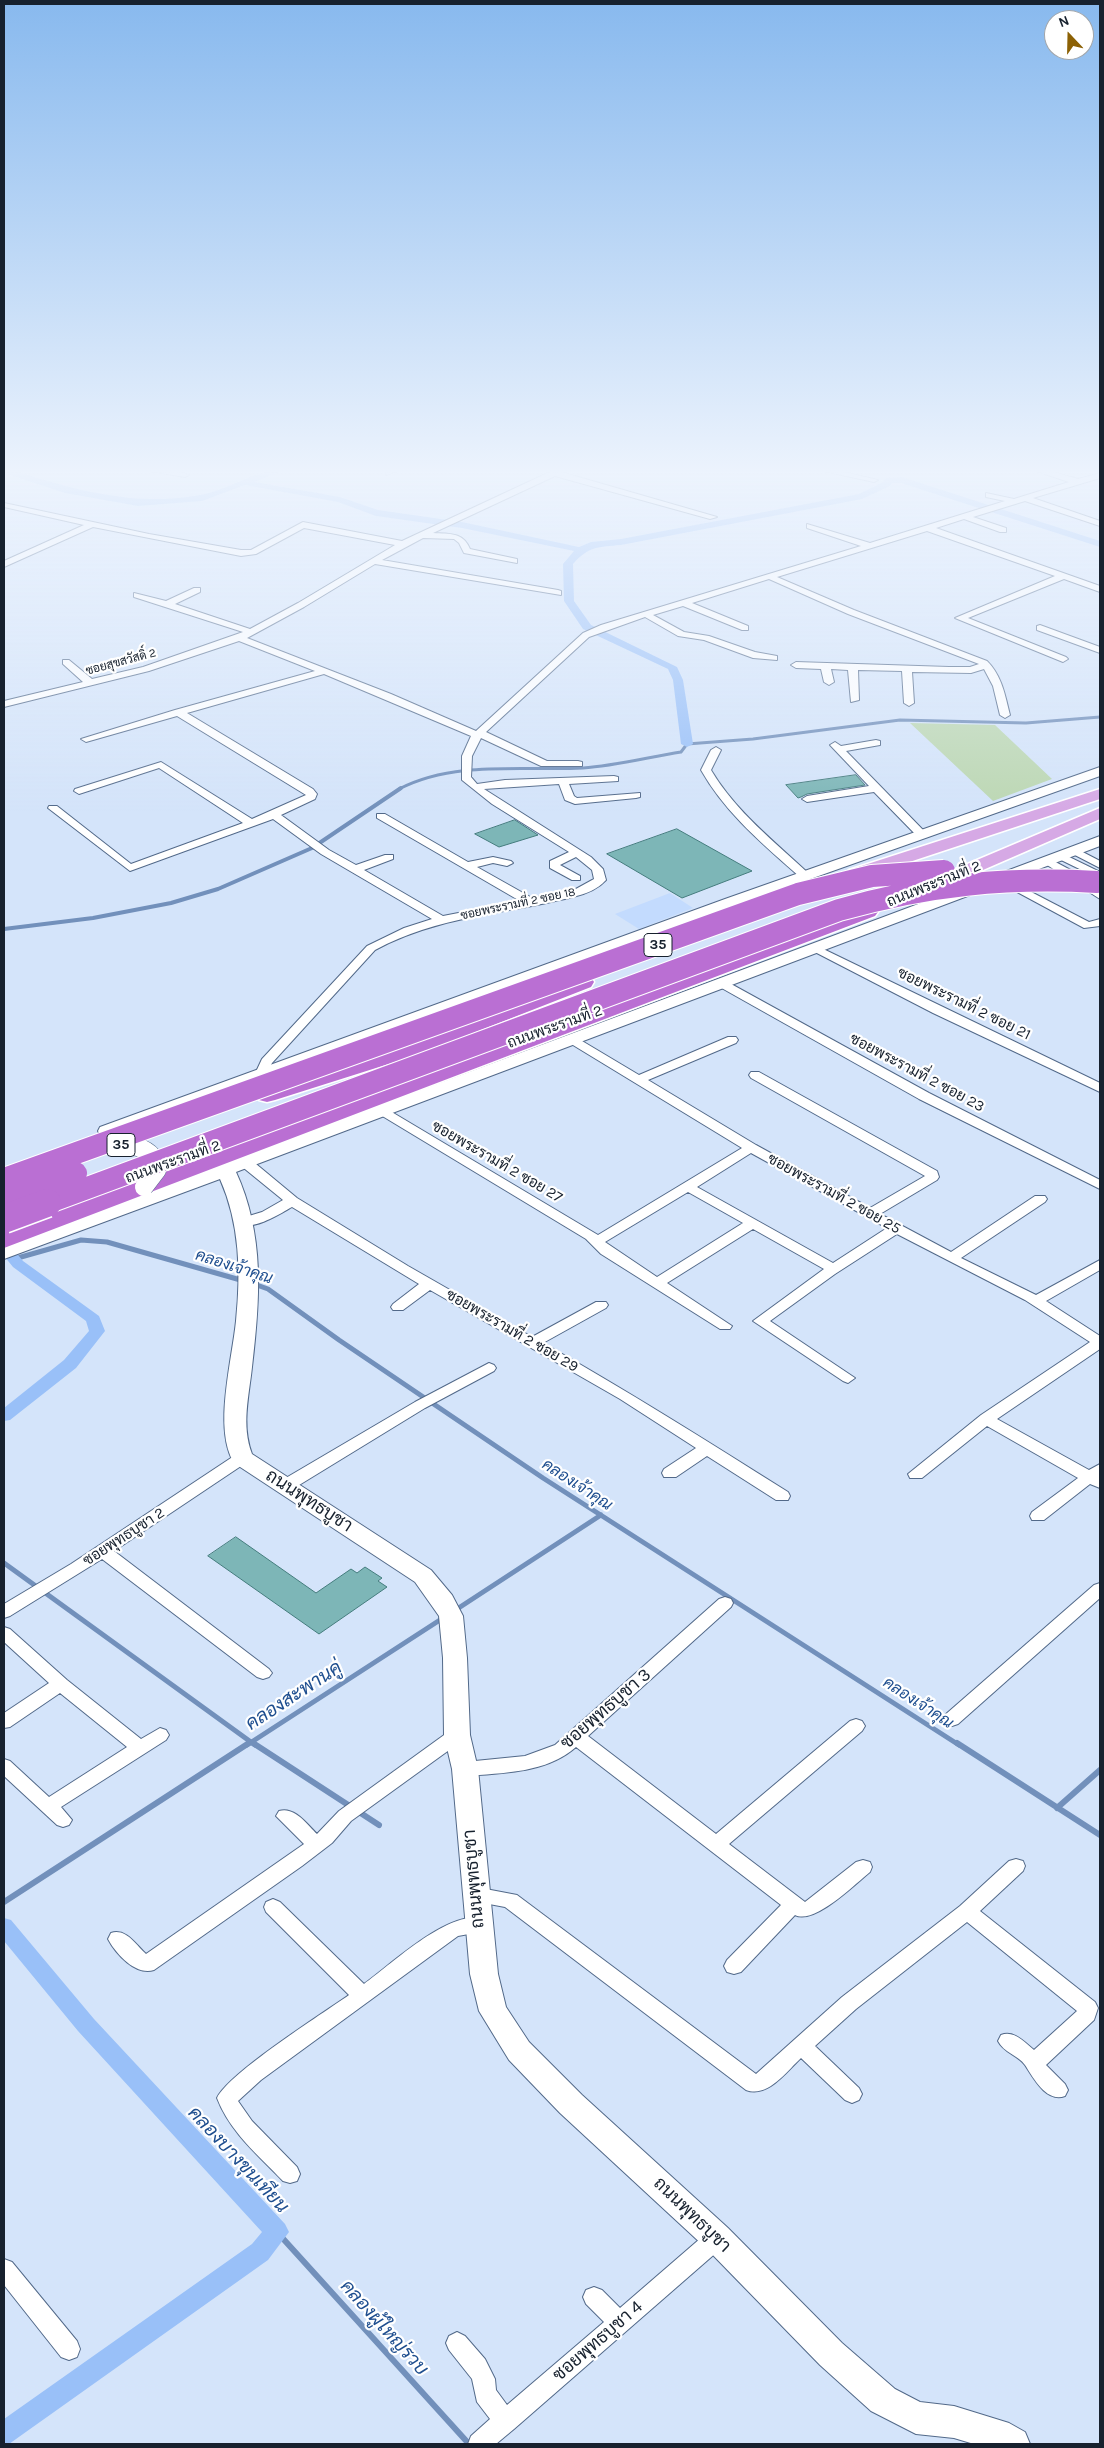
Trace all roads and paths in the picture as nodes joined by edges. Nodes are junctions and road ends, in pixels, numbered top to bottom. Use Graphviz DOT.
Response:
graph roads {
  1 [pos="336,584"];
  2 [pos="487,584"];
  3 [pos="750,584"];
  4 [pos="786,584"];
  5 [pos="1044,584"];
  6 [pos="1087,584"];
  7 [pos="1100,589"];
  8 [pos="197,590"];
  9 [pos="558,593"];
  10 [pos="137,595"];
  11 [pos="684,603"];
  12 [pos="166,605"];
  13 [pos="647,615"];
  14 [pos="745,628"];
  15 [pos="1040,628"];
  16 [pos="251,632"];
  17 [pos="239,638"];
  18 [pos="1100,650"];
  19 [pos="774,658"];
  20 [pos="1062,659"];
  21 [pos="66,662"];
  22 [pos="796,664"];
  23 [pos="986,664"];
  24 [pos="825,665"];
  25 [pos="853,666"];
  26 [pos="907,669"];
  27 [pos="321,672"];
  28 [pos="829,682"];
  29 [pos="91,683"];
  30 [pos="238,696"];
  31 [pos="854,700"];
  32 [pos="4,704"];
  33 [pos="909,704"];
  34 [pos="253,705"];
  35 [pos="178,712"];
  36 [pos="1005,715"];
  37 [pos="478,734"];
  38 [pos="86,739"];
  39 [pos="876,743"];
  40 [pos="837,747"];
  41 [pos="716,750"];
  42 [pos="578,764"];
  43 [pos="1100,771"];
  44 [pos="614,779"];
  45 [pos="563,780"];
  46 [pos="475,787"];
  47 [pos="877,788"];
  48 [pos="79,790"];
  49 [pos="1100,794"];
  50 [pos="636,795"];
  51 [pos="806,799"];
  52 [pos="53,808"];
  53 [pos="1100,813"];
  54 [pos="274,815"];
  55 [pos="380,816"];
  56 [pos="251,823"];
  57 [pos="922,835"];
  58 [pos="1100,841"];
  59 [pos="578,852"];
  60 [pos="1061,856"];
  61 [pos="389,857"];
  62 [pos="507,863"];
  63 [pos="468,865"];
  64 [pos="356,869"];
  65 [pos="1002,875"];
  66 [pos="805,876"];
  67 [pos="576,878"];
  68 [pos="1028,879"];
  69 [pos="1098,882"];
  70 [pos="530,902"];
  71 [pos="443,921"];
  72 [pos="1100,922"];
  73 [pos="1088,926"];
  74 [pos="1078,934"];
  75 [pos="815,948"];
  76 [pos="722,983"];
  77 [pos="572,1039"];
  78 [pos="732,1040"];
  79 [pos="261,1074"];
  80 [pos="755,1075"];
  81 [pos="637,1080"];
  82 [pos="1100,1088"];
  83 [pos="220,1110"];
  84 [pos="380,1111"];
  85 [pos="240,1137"];
  86 [pos="103,1144"];
  87 [pos="751,1148"];
  88 [pos="245,1162"];
  89 [pos="225,1169"];
  90 [pos="8,1179"];
  91 [pos="1100,1185"];
  92 [pos="144,1187"];
  93 [pos="688,1187"];
  94 [pos="1040,1199"];
  95 [pos="4,1200"];
  96 [pos="292,1201"];
  97 [pos="870,1214"];
  98 [pos="4,1219"];
  99 [pos="244,1222"];
  100 [pos="753,1223"];
  101 [pos="4,1225"];
  102 [pos="897,1228"];
  103 [pos="4,1240"];
  104 [pos="598,1241"];
  105 [pos="4,1253"];
  106 [pos="951,1258"];
  107 [pos="1100,1264"];
  108 [pos="834,1269"];
  109 [pos="429,1284"];
  110 [pos="656,1284"];
  111 [pos="1036,1301"];
  112 [pos="601,1305"];
  113 [pos="398,1307"];
  114 [pos="725,1326"];
  115 [pos="1100,1342"];
  116 [pos="532,1343"];
  117 [pos="489,1368"];
  118 [pos="848,1378"];
  119 [pos="986,1419"];
  120 [pos="708,1448"];
  121 [pos="242,1458"];
  122 [pos="670,1473"];
  123 [pos="916,1474"];
  124 [pos="1097,1476"];
  125 [pos="285,1486"];
  126 [pos="782,1496"];
  127 [pos="1038,1516"];
  128 [pos="102,1551"];
  129 [pos="1100,1589"];
  130 [pos="725,1603"];
  131 [pos="4,1612"];
  132 [pos="4,1633"];
  133 [pos="263,1673"];
  134 [pos="61,1684"];
  135 [pos="952,1719"];
  136 [pos="4,1722"];
  137 [pos="856,1726"];
  138 [pos="160,1734"];
  139 [pos="457,1736"];
  140 [pos="576,1737"];
  141 [pos="138,1747"];
  142 [pos="4,1766"];
  143 [pos="465,1769"];
  144 [pos="49,1806"];
  145 [pos="285,1816"];
  146 [pos="63,1820"];
  147 [pos="316,1844"];
  148 [pos="715,1845"];
  149 [pos="1016,1866"];
  150 [pos="863,1867"];
  151 [pos="475,1895"];
  152 [pos="794,1904"];
  153 [pos="273,1907"];
  154 [pos="966,1912"];
  155 [pos="478,1926"];
  156 [pos="118,1939"];
  157 [pos="734,1966"];
  158 [pos="363,1996"];
  159 [pos="1008,2041"];
  160 [pos="802,2046"];
  161 [pos="1037,2063"];
  162 [pos="1058,2090"];
  163 [pos="852,2094"];
  164 [pos="290,2174"];
  165 [pos="717,2238"];
  166 [pos="4,2269"];
  167 [pos="594,2297"];
  168 [pos="620,2322"];
  169 [pos="457,2343"];
  170 [pos="69,2349"];
  171 [pos="506,2421"];
  172 [pos="482,2442"];
  173 [pos="1013,2444"];
  1 -- 16 [label="street, ซอยสุขสวัสดิ์ 2"];
  2 -- 9 [label="street"];
  3 -- 11 [label="street, ซอยพระรามที่ 2 ซอย 18"];
  4 -- 23 [label="street"];
  5 -- 20 [label="street"];
  6 -- 7 [label="street"];
  8 -- 12 [label="street"];
  10 -- 12 [label="street"];
  11 -- 13 [label="street, ซอยพระรามที่ 2 ซอย 18"];
  11 -- 14 [label="street"];
  12 -- 16 [label="street"];
  13 -- 19 [label="street"];
  13 -- 37 [label="street, ซอยพระรามที่ 2 ซอย 18"];
  15 -- 18 [label="street"];
  16 -- 17 [label="street, ซอยสุขสวัสดิ์ 2"];
  17 -- 27 [label="street"];
  17 -- 29 [label="street, ซอยสุขสวัสดิ์ 2"];
  21 -- 29 [label="street"];
  22 -- 24 [label="street"];
  23 -- 26 [label="street"];
  23 -- 36 [label="street"];
  24 -- 25 [label="street"];
  24 -- 28 [label="street"];
  25 -- 26 [label="street"];
  25 -- 31 [label="street"];
  26 -- 33 [label="street"];
  27 -- 30 [label="street"];
  27 -- 37 [label="street"];
  29 -- 32 [label="street, ซอยสุขสวัสดิ์ 2"];
  30 -- 34 [label="street"];
  30 -- 35 [label="street"];
  35 -- 38 [label="street"];
  35 -- 54 [label="street"];
  37 -- 42 [label="street"];
  37 -- 46 [label="street, ซอยพระรามที่ 2 ซอย 18"];
  39 -- 40 [label="street"];
  40 -- 47 [label="street"];
  41 -- 66 [label="street"];
  43 -- 57 [label="main road, 35"];
  44 -- 45 [label="street"];
  45 -- 46 [label="street"];
  45 -- 50 [label="street"];
  46 -- 59 [label="street, ซอยพระรามที่ 2 ซอย 18"];
  47 -- 51 [label="street"];
  47 -- 57 [label="street"];
  48 -- 56 [label="street"];
  49 -- 83 [label="main road, ถนนพระรามที่ 2 / 35"];
  52 -- 56 [label="street"];
  53 -- 85 [label="main road, ถนนพระรามที่ 2 / 35"];
  54 -- 56 [label="street"];
  54 -- 64 [label="street"];
  55 -- 63 [label="street"];
  57 -- 66 [label="main road, 35"];
  58 -- 60 [label="main road, ถนนพระรามที่ 2"];
  59 -- 67 [label="street"];
  59 -- 70 [label="street, ซอยพระรามที่ 2 ซอย 18"];
  60 -- 65 [label="main road, ถนนพระรามที่ 2"];
  60 -- 69 [label="street"];
  60 -- 69 [label="street"];
  61 -- 64 [label="street"];
  62 -- 63 [label="street"];
  63 -- 70 [label="street"];
  64 -- 71 [label="street"];
  65 -- 69 [label="highway"];
  65 -- 73 [label="street"];
  65 -- 75 [label="main road, ถนนพระรามที่ 2"];
  65 -- 86 [label="highway, bridge"];
  65 -- 95 [label="highway, bridge"];
  66 -- 79 [label="main road, 35"];
  68 -- 69 [label="highway, bridge"];
  68 -- 92 [label="highway, bridge"];
  68 -- 98 [label="highway, bridge"];
  69 -- 83 [label="highway, bridge"];
  69 -- 85 [label="highway, bridge"];
  70 -- 71 [label="street, ซอยพระรามที่ 2 ซอย 18"];
  71 -- 79 [label="street, ซอยพระรามที่ 2 ซอย 18"];
  72 -- 73 [label="street"];
  73 -- 74 [label="street"];
  75 -- 76 [label="main road, ถนนพระรามที่ 2"];
  75 -- 82 [label="street, ซอยพระรามที่ 2 ซอย 21"];
  76 -- 77 [label="main road, ถนนพระรามที่ 2"];
  76 -- 91 [label="street, ซอยพระรามที่ 2 ซอย 23"];
  77 -- 81 [label="street, ซอยพระรามที่ 2 ซอย 25"];
  77 -- 84 [label="main road, ถนนพระรามที่ 2"];
  78 -- 81 [label="street"];
  79 -- 90 [label="main road, 35"];
  80 -- 97 [label="street"];
  81 -- 87 [label="street, ซอยพระรามที่ 2 ซอย 25"];
  83 -- 90 [label="highway, ถนนพระรามที่ 2 / 35"];
  84 -- 88 [label="main road, ถนนพระรามที่ 2"];
  84 -- 104 [label="street, ซอยพระรามที่ 2 ซอย 27"];
  85 -- 101 [label="highway, ถนนพระรามที่ 2 / 35"];
  86 -- 90 [label="highway, bridge"];
  86 -- 92 [label="main road, bridge"];
  87 -- 93 [label="street"];
  87 -- 97 [label="street, ซอยพระรามที่ 2 ซอย 25"];
  88 -- 89 [label="main road, ถนนพระรามที่ 2"];
  88 -- 96 [label="street, ซอยพระรามที่ 2 ซอย 29"];
  89 -- 99 [label="main road"];
  89 -- 105 [label="main road, ถนนพระรามที่ 2"];
  92 -- 103 [label="highway"];
  93 -- 100 [label="street"];
  93 -- 104 [label="street"];
  94 -- 106 [label="street"];
  96 -- 99 [label="street"];
  96 -- 109 [label="street, ซอยพระรามที่ 2 ซอย 29"];
  97 -- 102 [label="street, ซอยพระรามที่ 2 ซอย 25"];
  99 -- 121 [label="main road"];
  100 -- 108 [label="street"];
  100 -- 110 [label="street"];
  102 -- 106 [label="street, ซอยพระรามที่ 2 ซอย 25"];
  102 -- 108 [label="street"];
  104 -- 110 [label="street, ซอยพระรามที่ 2 ซอย 27"];
  106 -- 111 [label="street, ซอยพระรามที่ 2 ซอย 25"];
  107 -- 111 [label="street"];
  108 -- 118 [label="street"];
  109 -- 113 [label="street"];
  109 -- 116 [label="street, ซอยพระรามที่ 2 ซอย 29"];
  110 -- 114 [label="street, ซอยพระรามที่ 2 ซอย 27"];
  111 -- 115 [label="street, ซอยพระรามที่ 2 ซอย 25"];
  112 -- 116 [label="street"];
  115 -- 119 [label="street, ซอยพระรามที่ 2 ซอย 25"];
  116 -- 120 [label="street, ซอยพระรามที่ 2 ซอย 29"];
  117 -- 125 [label="street"];
  119 -- 123 [label="street, ซอยพระรามที่ 2 ซอย 25"];
  119 -- 124 [label="street"];
  120 -- 122 [label="street"];
  120 -- 126 [label="street, ซอยพระรามที่ 2 ซอย 29"];
  121 -- 125 [label="main road, ถนนพุทธบูชา"];
  121 -- 128 [label="street, ซอยพุทธบูชา 2"];
  124 -- 127 [label="street"];
  125 -- 139 [label="main road, ถนนพุทธบูชา"];
  128 -- 131 [label="street, ซอยพุทธบูชา 2"];
  128 -- 133 [label="street"];
  129 -- 135 [label="street"];
  130 -- 140 [label="street, ซอยพุทธบูชา 3"];
  132 -- 134 [label="street"];
  134 -- 136 [label="street"];
  134 -- 141 [label="street"];
  137 -- 148 [label="street"];
  138 -- 141 [label="street"];
  139 -- 143 [label="main road, ถนนพุทธบูชา"];
  139 -- 147 [label="street"];
  140 -- 143 [label="street, ซอยพุทธบูชา 3"];
  140 -- 148 [label="street"];
  141 -- 144 [label="street"];
  142 -- 144 [label="street"];
  143 -- 151 [label="main road, ถนนพุทธบูชา"];
  144 -- 146 [label="street"];
  145 -- 147 [label="street"];
  147 -- 156 [label="street"];
  148 -- 152 [label="street"];
  149 -- 154 [label="street"];
  150 -- 152 [label="street"];
  151 -- 155 [label="main road, ถนนพุทธบูชา"];
  151 -- 160 [label="street"];
  152 -- 157 [label="street"];
  153 -- 158 [label="street"];
  154 -- 160 [label="street"];
  154 -- 161 [label="street"];
  155 -- 158 [label="street"];
  155 -- 165 [label="main road, ถนนพุทธบูชา"];
  158 -- 164 [label="street"];
  159 -- 161 [label="street"];
  160 -- 163 [label="street"];
  161 -- 162 [label="street"];
  165 -- 168 [label="street, ซอยพุทธบูชา 4"];
  165 -- 173 [label="main road, ถนนพุทธบูชา"];
  166 -- 170 [label="street"];
  167 -- 168 [label="street"];
  168 -- 171 [label="street, ซอยพุทธบูชา 4"];
  169 -- 171 [label="street"];
  171 -- 172 [label="street, ซอยพุทธบูชา 4"];
}
